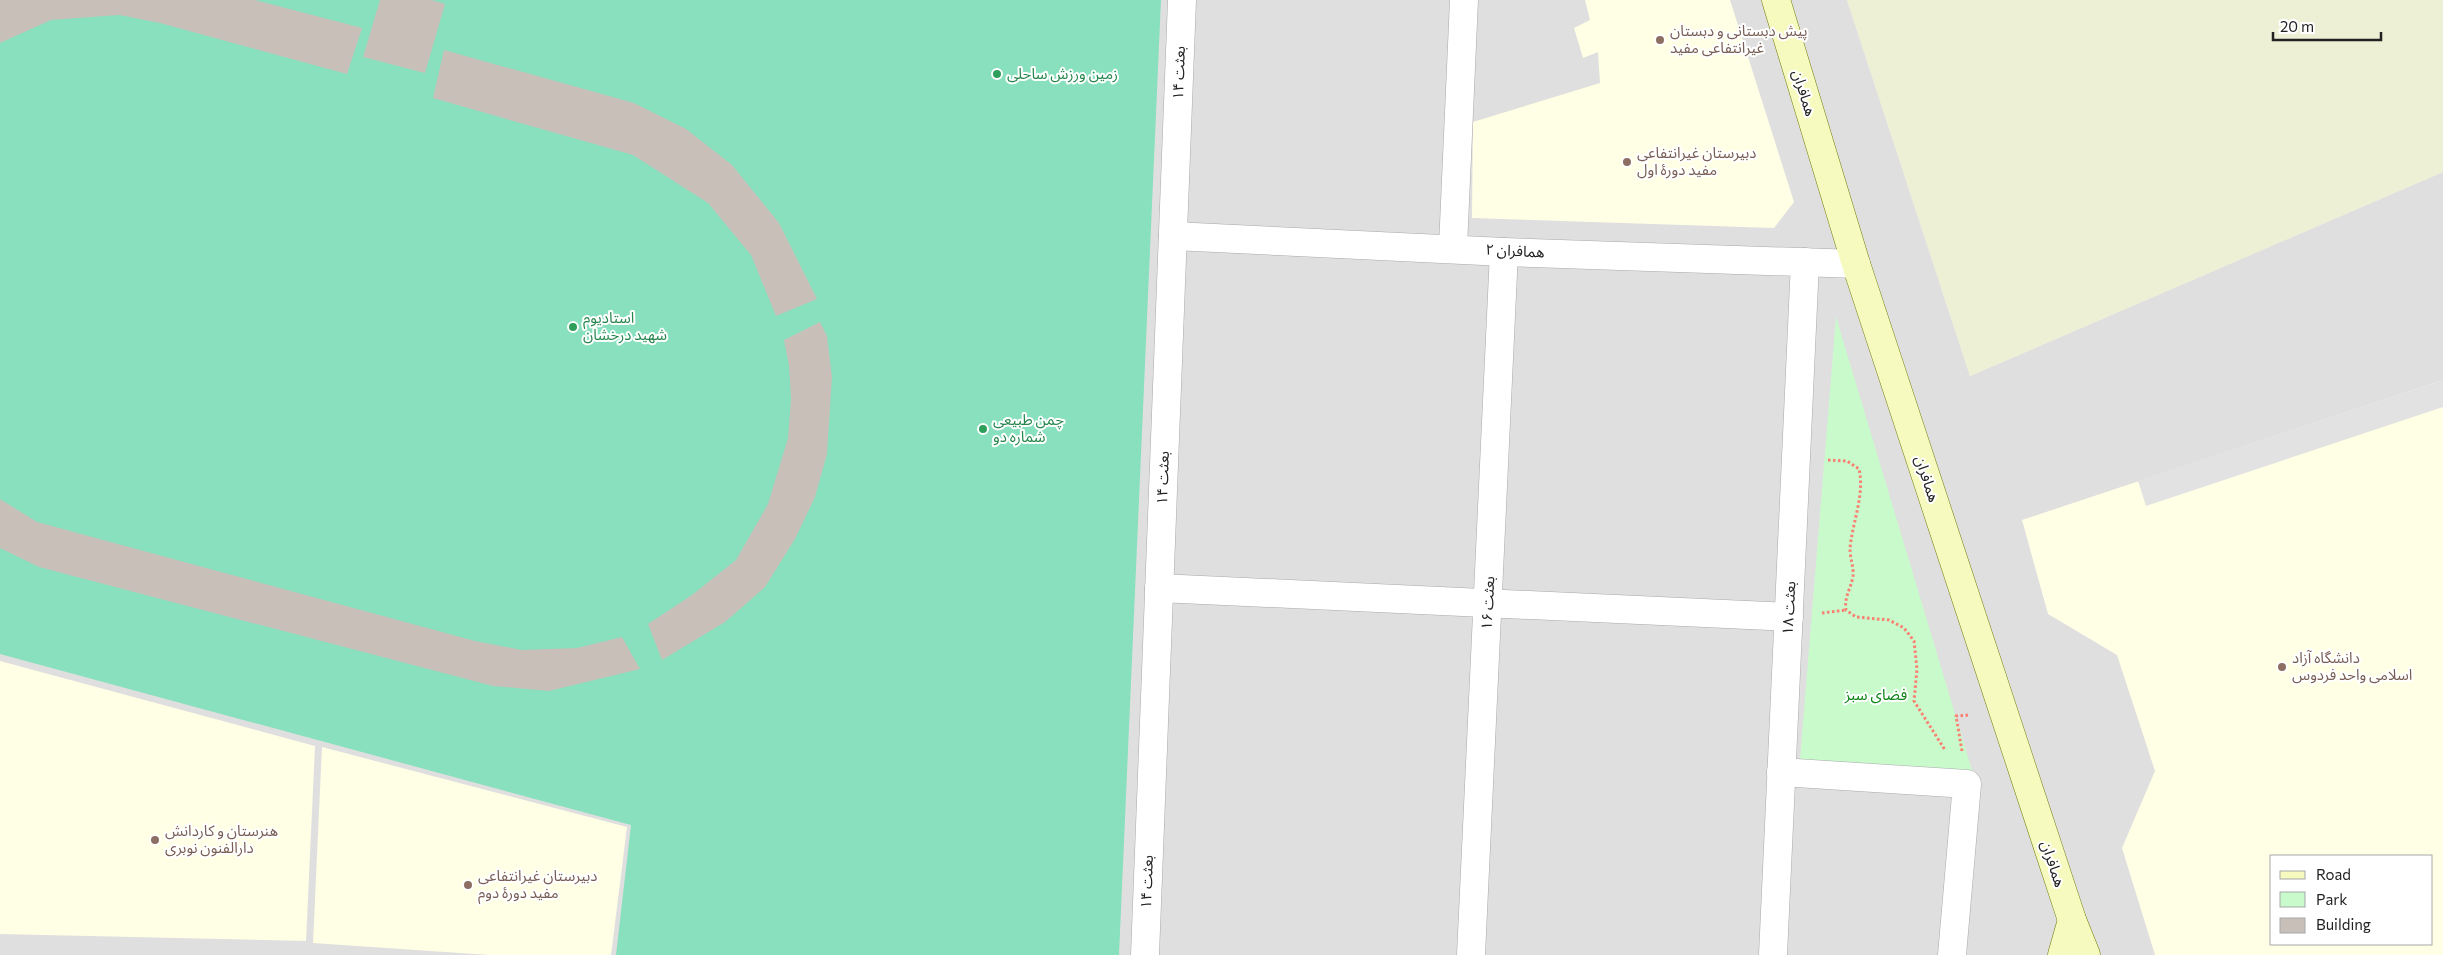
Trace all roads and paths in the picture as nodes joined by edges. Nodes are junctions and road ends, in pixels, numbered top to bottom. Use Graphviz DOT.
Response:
graph roads {
  1 [pos="1182,0"];
  2 [pos="1464,0"];
  3 [pos="1776,0"];
  4 [pos="1173,236"];
  5 [pos="1452,248"];
  6 [pos="1504,252"];
  7 [pos="1805,262"];
  8 [pos="1856,264"];
  9 [pos="1796,458"];
  10 [pos="1159,588"];
  11 [pos="1488,604"];
  12 [pos="1789,617"];
  13 [pos="2003,711"];
  14 [pos="1781,772"];
  15 [pos="1967,784"];
  16 [pos="2072,920"];
  17 [pos="1144,955"];
  18 [pos="1471,955"];
  19 [pos="1773,955"];
  20 [pos="1952,955"];
  21 [pos="2062,955"];
  22 [pos="2086,955"];
  1 -- 4 [label="street, بعثت ۱۴"];
  2 -- 5 [label="street"];
  3 -- 8 [label="main road, همافران"];
  4 -- 5 [label="street, همافران ۲"];
  4 -- 10 [label="street, بعثت ۱۴"];
  5 -- 6 [label="street, همافران ۲"];
  6 -- 7 [label="street, همافران ۲"];
  6 -- 11 [label="street, بعثت ۱۶"];
  7 -- 8 [label="street, همافران ۲"];
  7 -- 9 [label="street, بعثت ۱۸"];
  8 -- 13 [label="main road, همافران"];
  9 -- 12 [label="street, بعثت ۱۸"];
  9 -- 15 [label="path"];
  10 -- 11 [label="street"];
  10 -- 17 [label="street, بعثت ۱۴"];
  11 -- 12 [label="street"];
  11 -- 18 [label="street, بعثت ۱۶"];
  12 -- 14 [label="street, بعثت ۱۸"];
  13 -- 15 [label="path"];
  13 -- 16 [label="main road, همافران"];
  14 -- 15 [label="street"];
  14 -- 19 [label="street, بعثت ۱۸"];
  15 -- 20 [label="street"];
  16 -- 21 [label="main road"];
  16 -- 22 [label="main road, همافران"];
}
